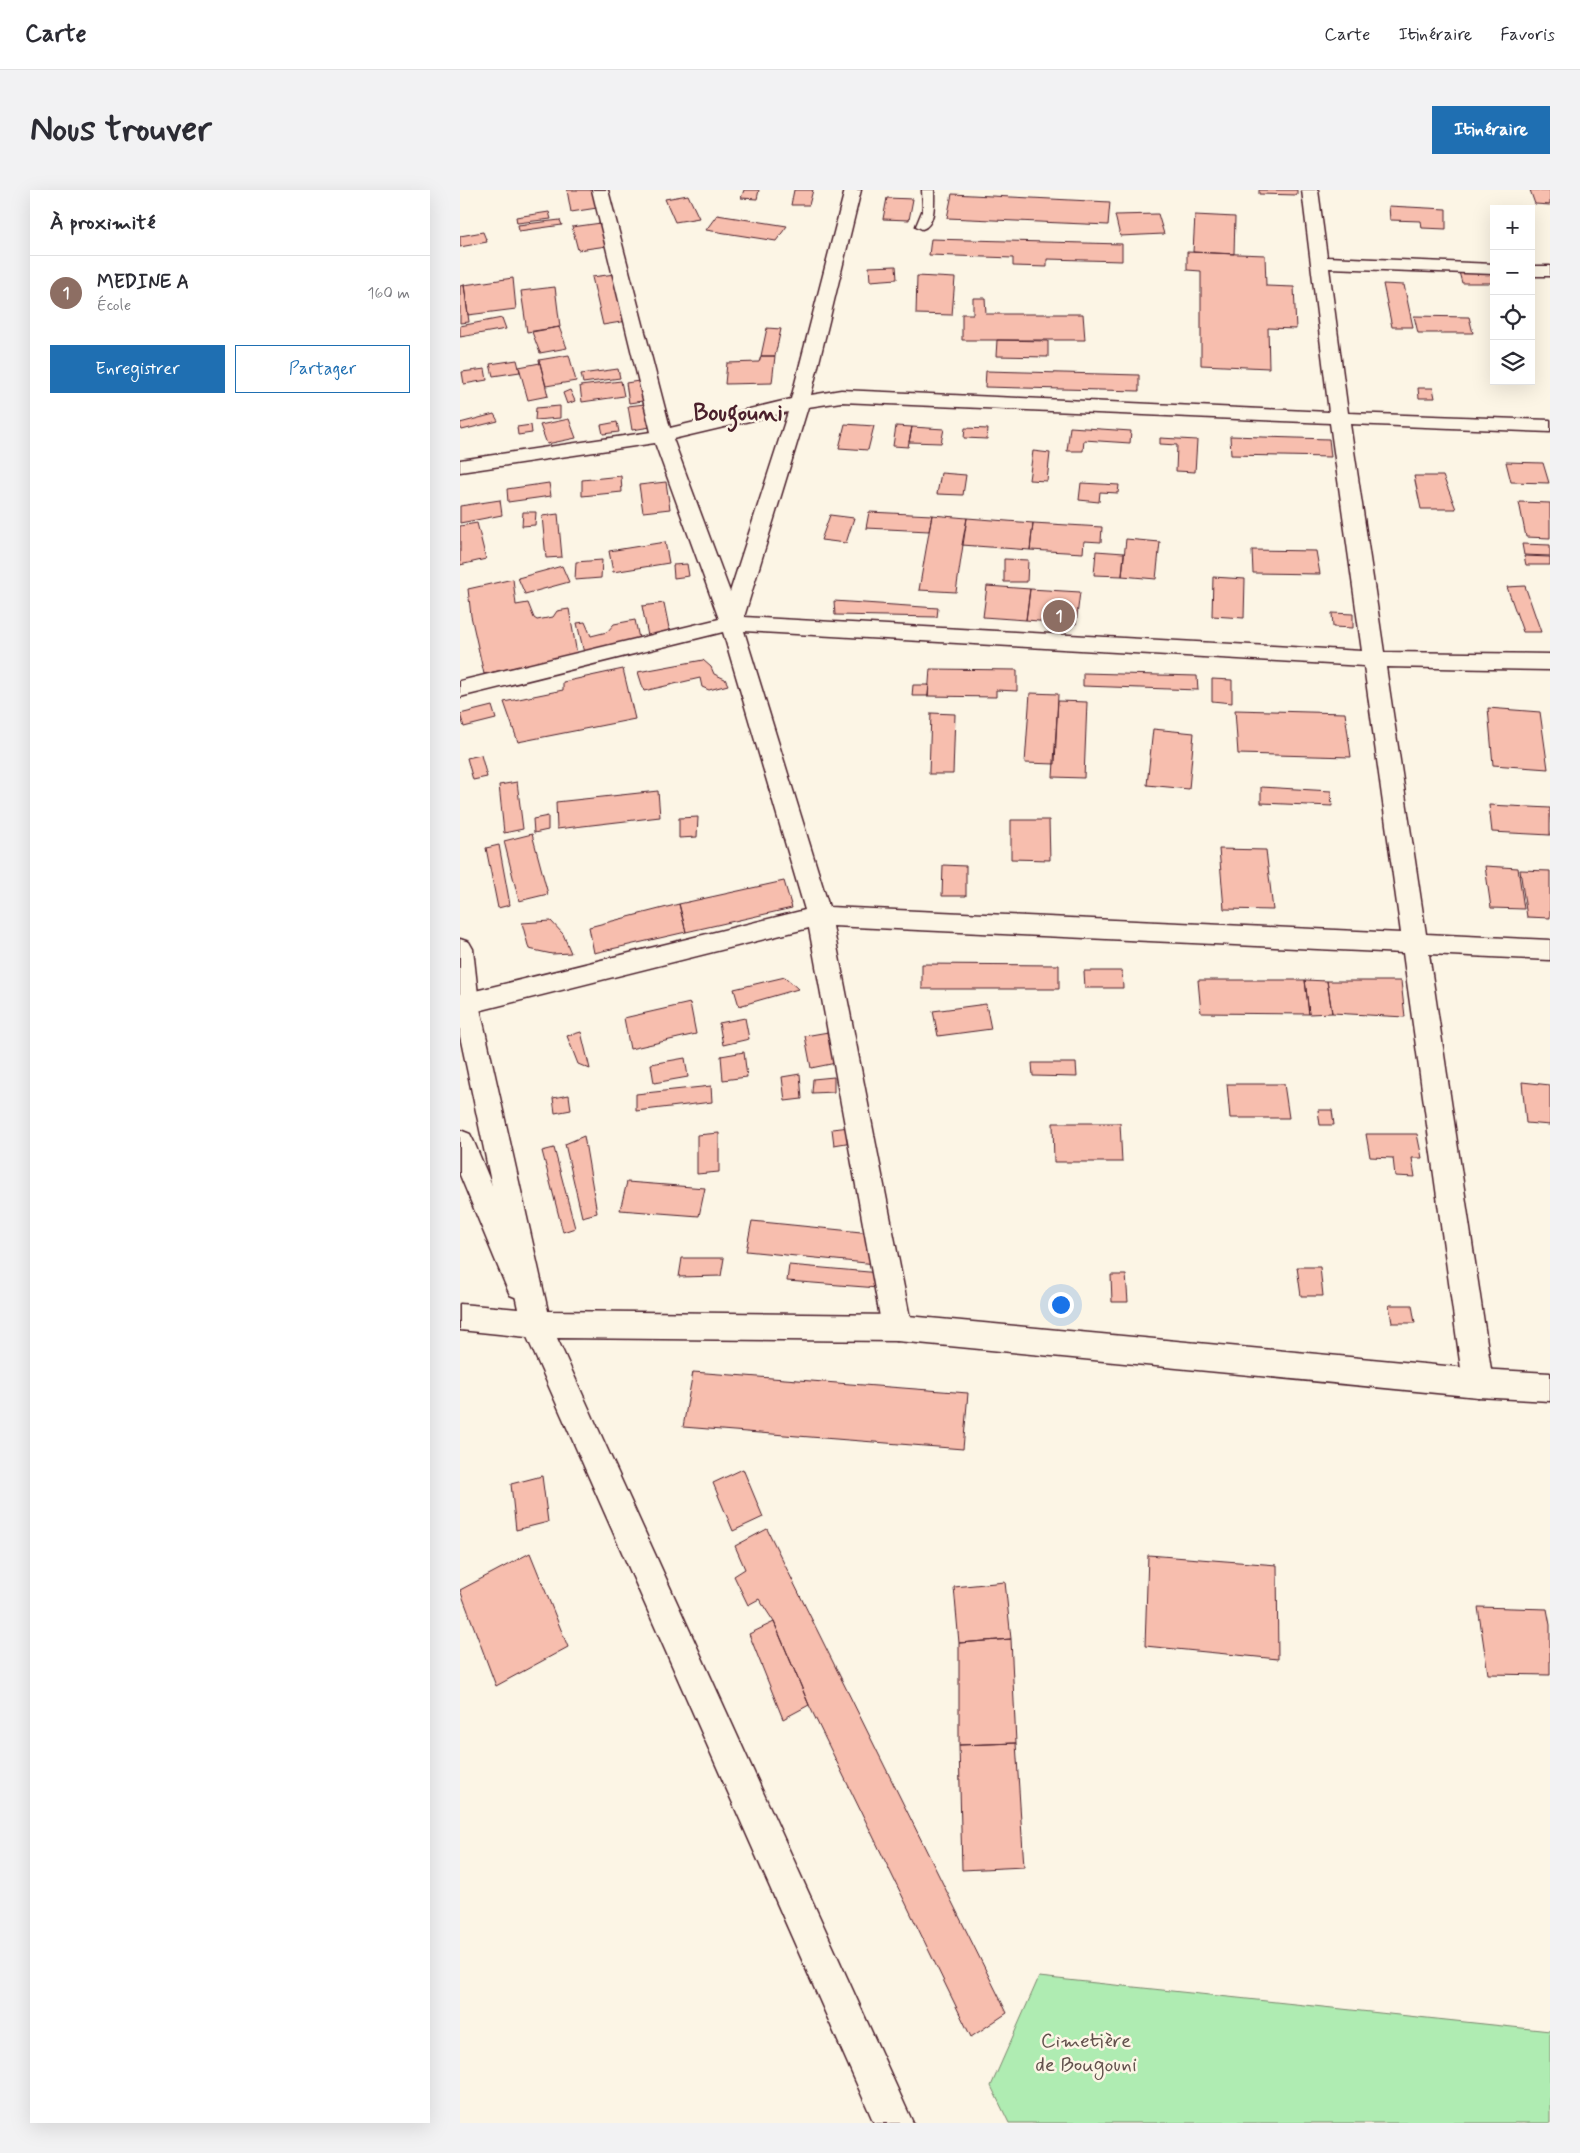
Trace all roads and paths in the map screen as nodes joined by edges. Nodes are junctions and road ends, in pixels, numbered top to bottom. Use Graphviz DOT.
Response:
graph roads {
  1 [pos="600,190"];
  2 [pos="853,190"];
  3 [pos="928,190"];
  4 [pos="1310,190"];
  5 [pos="922,226"];
  6 [pos="1320,262"];
  7 [pos="1490,269"];
  8 [pos="1535,270"];
  9 [pos="1550,271"];
  10 [pos="800,403"];
  11 [pos="1338,418"];
  12 [pos="1550,426"];
  13 [pos="662,436"];
  14 [pos="460,466"];
  15 [pos="730,623"];
  16 [pos="1374,659"];
  17 [pos="1550,662"];
  18 [pos="460,689"];
  19 [pos="819,916"];
  20 [pos="1415,943"];
  21 [pos="460,949"];
  22 [pos="1550,950"];
  23 [pos="463,1000"];
  24 [pos="460,1142"];
  25 [pos="460,1317"];
  26 [pos="536,1324"];
  27 [pos="897,1328"];
  28 [pos="1478,1383"];
  29 [pos="1550,1387"];
  30 [pos="894,2123"];
  1 -- 13 [label="street"];
  2 -- 10 [label="street"];
  3 -- 5 [label="lane"];
  4 -- 6 [label="street"];
  6 -- 7 [label="street"];
  6 -- 11 [label="street"];
  8 -- 9 [label="street"];
  10 -- 11 [label="street"];
  10 -- 13 [label="street"];
  10 -- 15 [label="street"];
  11 -- 12 [label="street"];
  11 -- 16 [label="street"];
  13 -- 14 [label="street"];
  13 -- 15 [label="street"];
  15 -- 16 [label="street"];
  15 -- 18 [label="street"];
  15 -- 19 [label="street"];
  16 -- 17 [label="street"];
  16 -- 20 [label="street"];
  19 -- 20 [label="street"];
  19 -- 23 [label="street"];
  19 -- 27 [label="street"];
  20 -- 22 [label="street"];
  20 -- 28 [label="street"];
  21 -- 23 [label="street"];
  23 -- 26 [label="street"];
  24 -- 26 [label="street"];
  25 -- 26 [label="street"];
  26 -- 27 [label="street"];
  26 -- 30 [label="street"];
  27 -- 28 [label="street"];
  28 -- 29 [label="street"];
}
